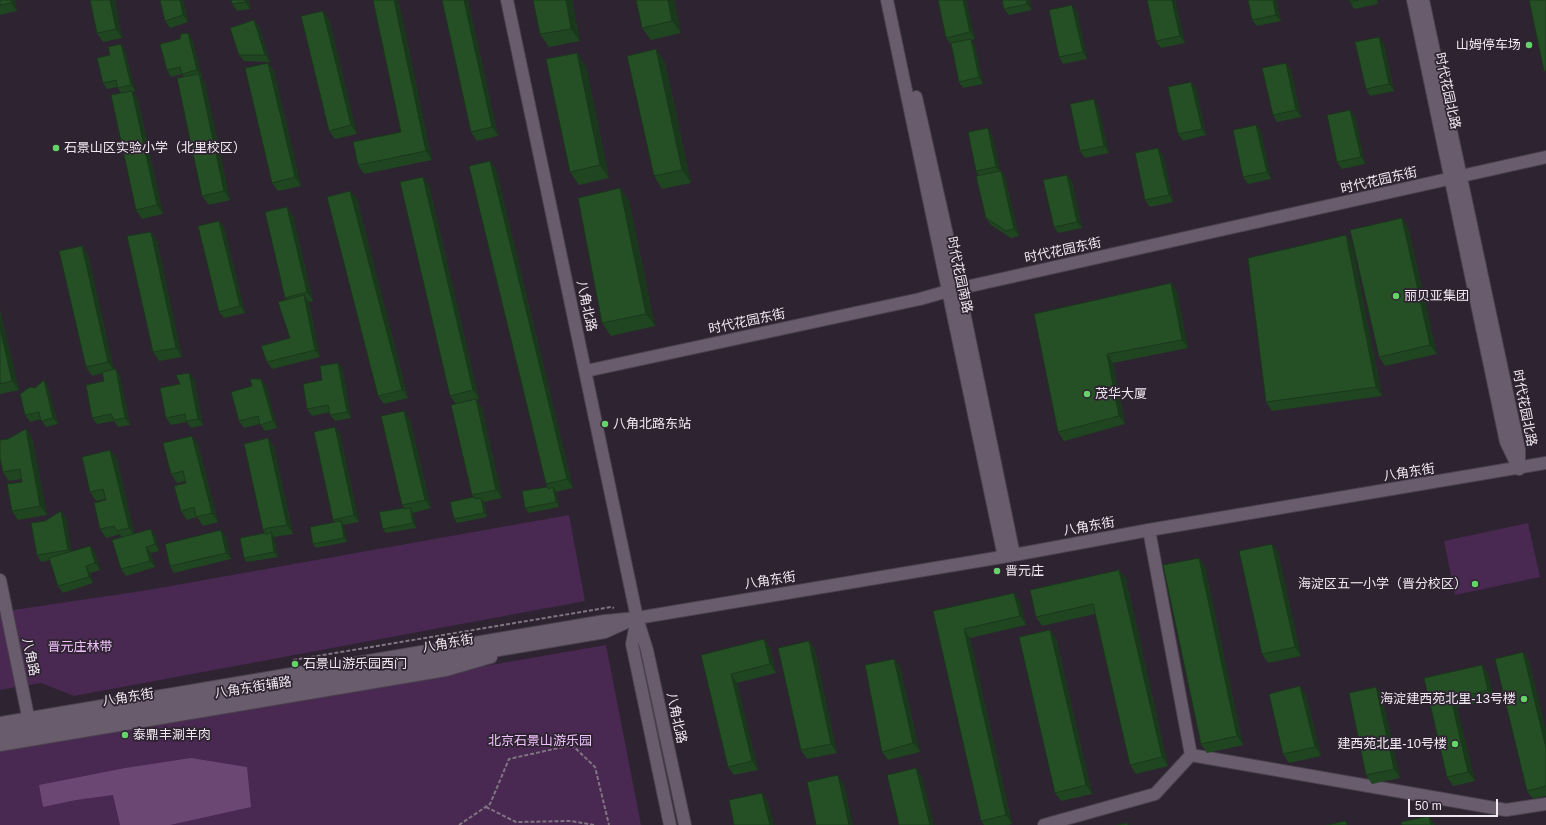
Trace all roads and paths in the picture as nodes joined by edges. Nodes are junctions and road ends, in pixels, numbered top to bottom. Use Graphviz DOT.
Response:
graph roads {
  1 [pos="507,0"];
  2 [pos="887,0"];
  3 [pos="894,0"];
  4 [pos="1413,0"];
  5 [pos="1423,0"];
  6 [pos="1546,157"];
  7 [pos="1456,177"];
  8 [pos="954,290"];
  9 [pos="586,372"];
  10 [pos="1546,463"];
  11 [pos="1519,469"];
  12 [pos="1149,530"];
  13 [pos="1009,556"];
  14 [pos="0,580"];
  15 [pos="637,618"];
  16 [pos="0,723"];
  17 [pos="31,729"];
  18 [pos="0,734"];
  19 [pos="0,745"];
  20 [pos="1191,755"];
  21 [pos="1546,804"];
  22 [pos="486,807"];
  23 [pos="459,825"];
  24 [pos="594,825"];
  25 [pos="609,825"];
  26 [pos="670,825"];
  27 [pos="685,825"];
  28 [pos="1044,825"];
  1 -- 9 [label="street, 八角北路"];
  2 -- 8 [label="street, 时代花园南路"];
  3 -- 8 [label="street, 时代花园南路"];
  4 -- 7 [label="street, 时代花园北路"];
  5 -- 7 [label="street, 时代花园北路"];
  6 -- 7 [label="street, 时代花园东街"];
  7 -- 8 [label="street, 时代花园东街"];
  7 -- 11 [label="street, 时代花园北路"];
  8 -- 9 [label="street, 时代花园东街"];
  8 -- 13 [label="street, 时代花园南路"];
  9 -- 15 [label="street, 八角北路"];
  10 -- 11 [label="street, 八角东街"];
  11 -- 12 [label="street, 八角东街"];
  12 -- 13 [label="street, 八角东街"];
  12 -- 20 [label="street"];
  13 -- 15 [label="street, 八角东街"];
  14 -- 17 [label="street, 八角路"];
  15 -- 17 [label="street, 八角东街"];
  15 -- 17 [label="street, 八角东街"];
  15 -- 26 [label="street, 八角北路"];
  15 -- 27 [label="street, 八角北路"];
  16 -- 17 [label="street, 八角东街"];
  17 -- 18 [label="street, 八角东街"];
  17 -- 19 [label="street"];
  20 -- 21 [label="street"];
  20 -- 28 [label="street"];
  22 -- 23 [label="path"];
  22 -- 24 [label="path"];
  22 -- 25 [label="path"];
}
